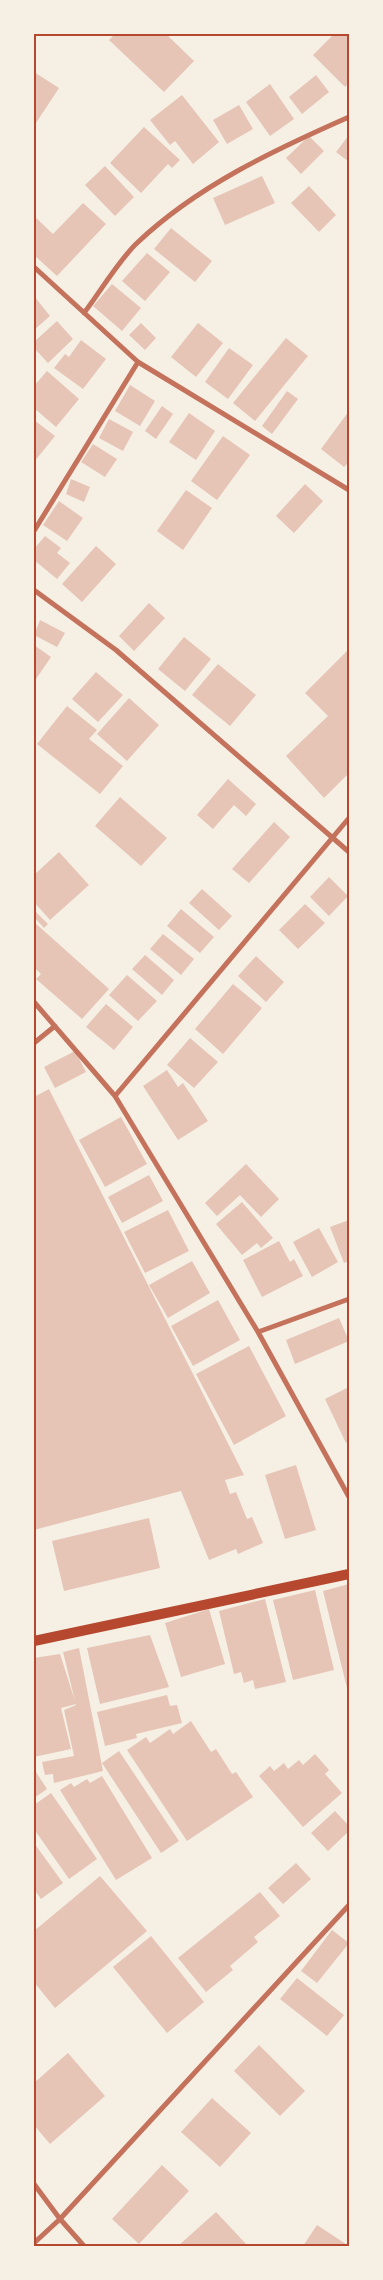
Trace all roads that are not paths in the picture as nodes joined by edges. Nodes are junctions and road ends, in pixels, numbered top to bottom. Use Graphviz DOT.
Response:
graph roads {
  1 [pos="349,117"];
  2 [pos="34,268"];
  3 [pos="84,313"];
  4 [pos="138,362"];
  5 [pos="349,490"];
  6 [pos="34,531"];
  7 [pos="34,590"];
  8 [pos="349,818"];
  9 [pos="332,837"];
  10 [pos="349,852"];
  11 [pos="34,1002"];
  12 [pos="55,1026"];
  13 [pos="34,1043"];
  14 [pos="115,1096"];
  15 [pos="349,1299"];
  16 [pos="258,1332"];
  17 [pos="349,1497"];
  18 [pos="349,1574"];
  19 [pos="34,1641"];
  20 [pos="349,1905"];
  21 [pos="34,2184"];
  22 [pos="60,2219"];
  23 [pos="34,2243"];
  24 [pos="84,2246"];
  1 -- 3 [label="street"];
  2 -- 3 [label="street"];
  3 -- 4 [label="street"];
  4 -- 5 [label="street"];
  4 -- 6 [label="street"];
  7 -- 9 [label="street"];
  8 -- 9 [label="street"];
  9 -- 10 [label="street"];
  9 -- 14 [label="street"];
  11 -- 12 [label="street"];
  12 -- 13 [label="street"];
  12 -- 14 [label="street"];
  14 -- 16 [label="street"];
  15 -- 16 [label="street"];
  16 -- 17 [label="street"];
  18 -- 19 [label="main road"];
  20 -- 22 [label="street"];
  21 -- 22 [label="street"];
  22 -- 23 [label="street"];
  22 -- 24 [label="street"];
}
